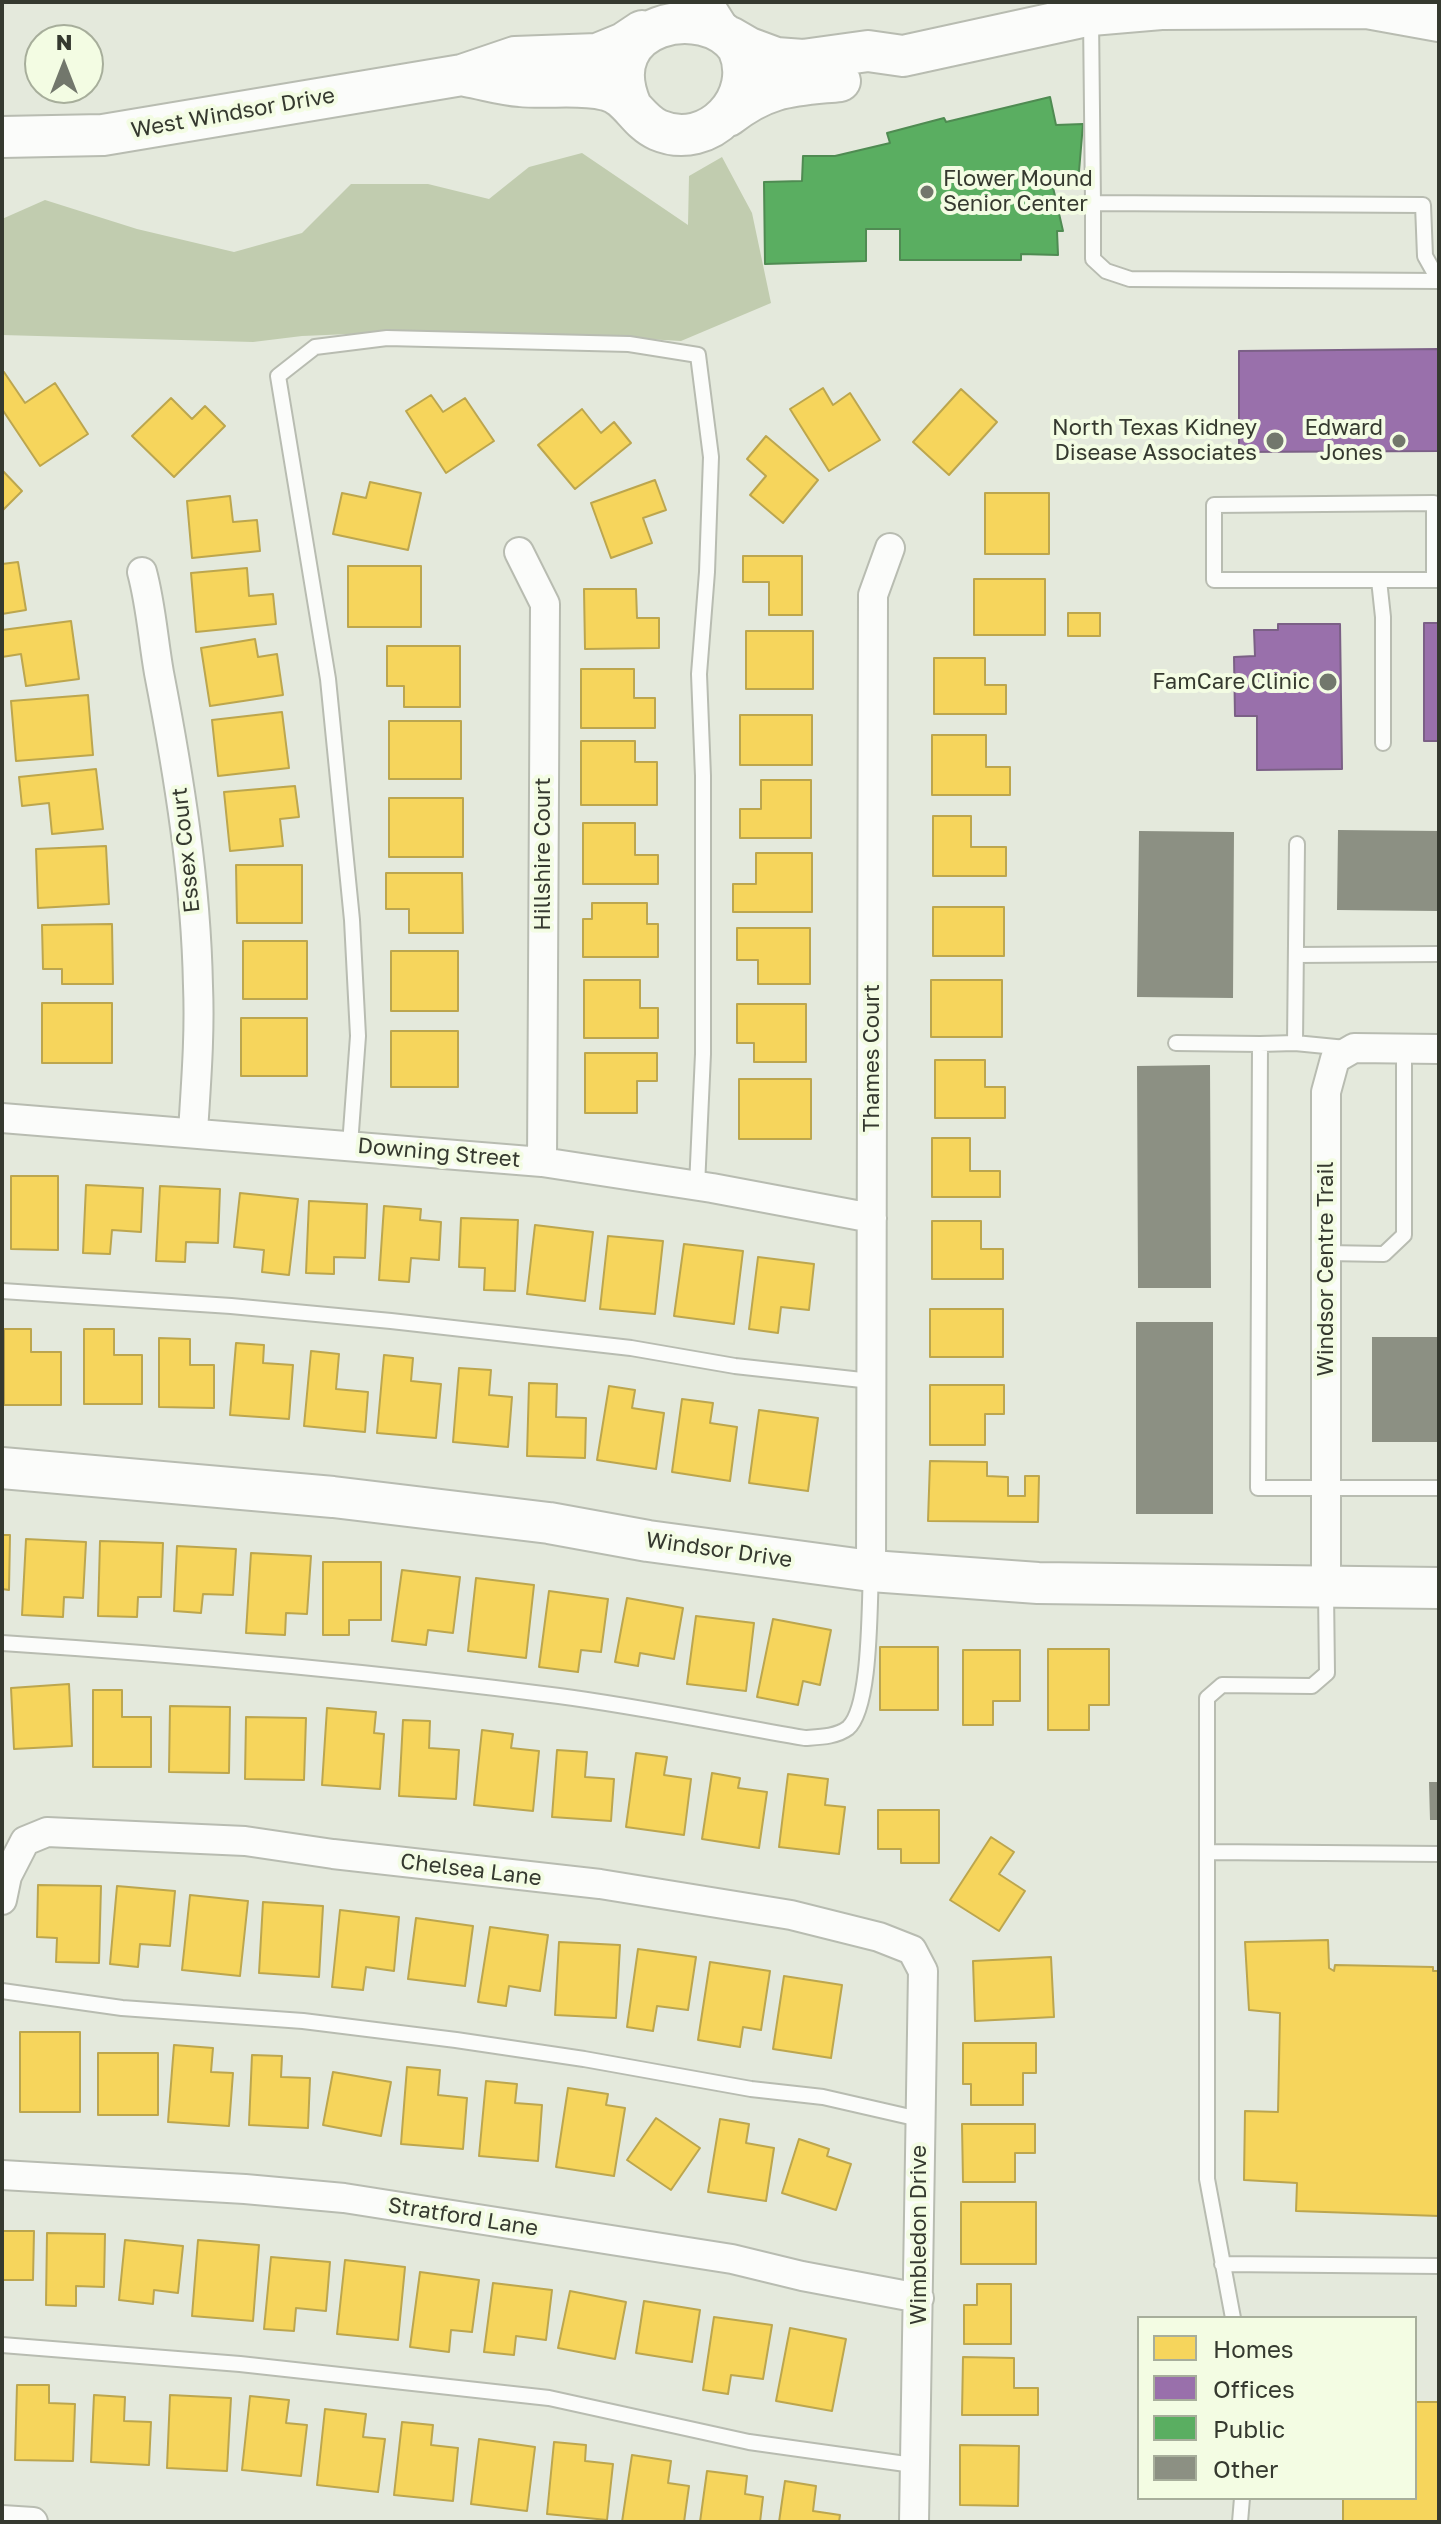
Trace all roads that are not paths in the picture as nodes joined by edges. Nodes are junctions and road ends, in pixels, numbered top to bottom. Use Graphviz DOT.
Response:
graph roads {
  1 [pos="1091,15"];
  2 [pos="653,20"];
  3 [pos="1439,21"];
  4 [pos="722,24"];
  5 [pos="903,56"];
  6 [pos="462,75"];
  7 [pos="631,106"];
  8 [pos="728,116"];
  9 [pos="2,137"];
  10 [pos="1093,203"];
  11 [pos="1423,205"];
  12 [pos="1439,205"];
  13 [pos="1439,281"];
  14 [pos="890,548"];
  15 [pos="519,552"];
  16 [pos="142,572"];
  17 [pos="1379,580"];
  18 [pos="1436,580"];
  19 [pos="1383,743"];
  20 [pos="1297,844"];
  21 [pos="1439,954"];
  22 [pos="1297,955"];
  23 [pos="1176,1043"];
  24 [pos="1295,1043"];
  25 [pos="1260,1044"];
  26 [pos="1354,1048"];
  27 [pos="1404,1048"];
  28 [pos="1439,1049"];
  29 [pos="2,1118"];
  30 [pos="193,1132"];
  31 [pos="350,1145"];
  32 [pos="542,1162"];
  33 [pos="697,1186"];
  34 [pos="872,1218"];
  35 [pos="1326,1253"];
  36 [pos="2,1291"];
  37 [pos="871,1381"];
  38 [pos="2,1468"];
  39 [pos="1326,1488"];
  40 [pos="1439,1488"];
  41 [pos="871,1571"];
  42 [pos="1326,1587"];
  43 [pos="1439,1588"];
  44 [pos="2,1643"];
  45 [pos="1209,1852"];
  46 [pos="1439,1854"];
  47 [pos="2,1900"];
  48 [pos="912,1950"];
  49 [pos="2,1991"];
  50 [pos="919,2119"];
  51 [pos="2,2175"];
  52 [pos="1222,2264"];
  53 [pos="1439,2266"];
  54 [pos="919,2298"];
  55 [pos="1233,2316"];
  56 [pos="2,2345"];
  57 [pos="913,2465"];
  58 [pos="1242,2500"];
  59 [pos="2,2520"];
  60 [pos="33,2522"];
  61 [pos="914,2522"];
  62 [pos="1240,2522"];
  1 -- 3 [label="street, West Windsor Drive"];
  1 -- 5 [label="street, West Windsor Drive"];
  1 -- 10 [label="lane"];
  2 -- 4 [label="street, West Windsor Drive"];
  2 -- 6 [label="street, West Windsor Drive"];
  2 -- 7 [label="street"];
  4 -- 5 [label="street, West Windsor Drive"];
  4 -- 8 [label="street"];
  5 -- 8 [label="street, West Windsor Drive"];
  6 -- 7 [label="street, West Windsor Drive"];
  6 -- 9 [label="street, West Windsor Drive"];
  7 -- 8 [label="street, West Windsor Drive"];
  10 -- 11 [label="lane"];
  10 -- 13 [label="lane"];
  11 -- 12 [label="lane"];
  11 -- 13 [label="lane"];
  14 -- 34 [label="street, Thames Court"];
  15 -- 32 [label="street, Hillshire Court"];
  16 -- 30 [label="street, Essex Court"];
  17 -- 18 [label="lane"];
  17 -- 18 [label="lane"];
  17 -- 19 [label="lane"];
  20 -- 22 [label="lane"];
  21 -- 22 [label="lane"];
  22 -- 24 [label="lane"];
  23 -- 25 [label="lane"];
  24 -- 25 [label="lane"];
  24 -- 26 [label="lane"];
  25 -- 39 [label="lane"];
  26 -- 27 [label="street"];
  26 -- 35 [label="street, Windsor Centre Trail"];
  27 -- 28 [label="street"];
  27 -- 35 [label="lane"];
  29 -- 30 [label="street, Downing Street"];
  30 -- 31 [label="street, Downing Street"];
  31 -- 32 [label="street, Downing Street"];
  31 -- 33 [label="lane"];
  32 -- 33 [label="street, Downing Street"];
  33 -- 34 [label="street, Downing Street"];
  34 -- 37 [label="street, Thames Court"];
  35 -- 39 [label="street, Windsor Centre Trail"];
  36 -- 37 [label="lane"];
  37 -- 41 [label="street, Thames Court"];
  38 -- 41 [label="street, Windsor Drive"];
  39 -- 40 [label="lane"];
  39 -- 42 [label="street, Windsor Centre Trail"];
  41 -- 42 [label="street, Windsor Drive"];
  41 -- 44 [label="lane"];
  42 -- 43 [label="street, Windsor Drive"];
  42 -- 45 [label="lane"];
  45 -- 46 [label="lane"];
  45 -- 52 [label="lane"];
  47 -- 48 [label="street, Chelsea Lane"];
  48 -- 50 [label="street, Wimbledon Drive"];
  49 -- 50 [label="lane"];
  50 -- 54 [label="street, Wimbledon Drive"];
  51 -- 54 [label="street, Stratford Lane"];
  52 -- 53 [label="lane"];
  52 -- 55 [label="lane"];
  54 -- 57 [label="street, Wimbledon Drive"];
  56 -- 57 [label="lane"];
  57 -- 61 [label="street, Wimbledon Drive"];
  58 -- 62 [label="lane"];
  59 -- 60 [label="street"];
}
